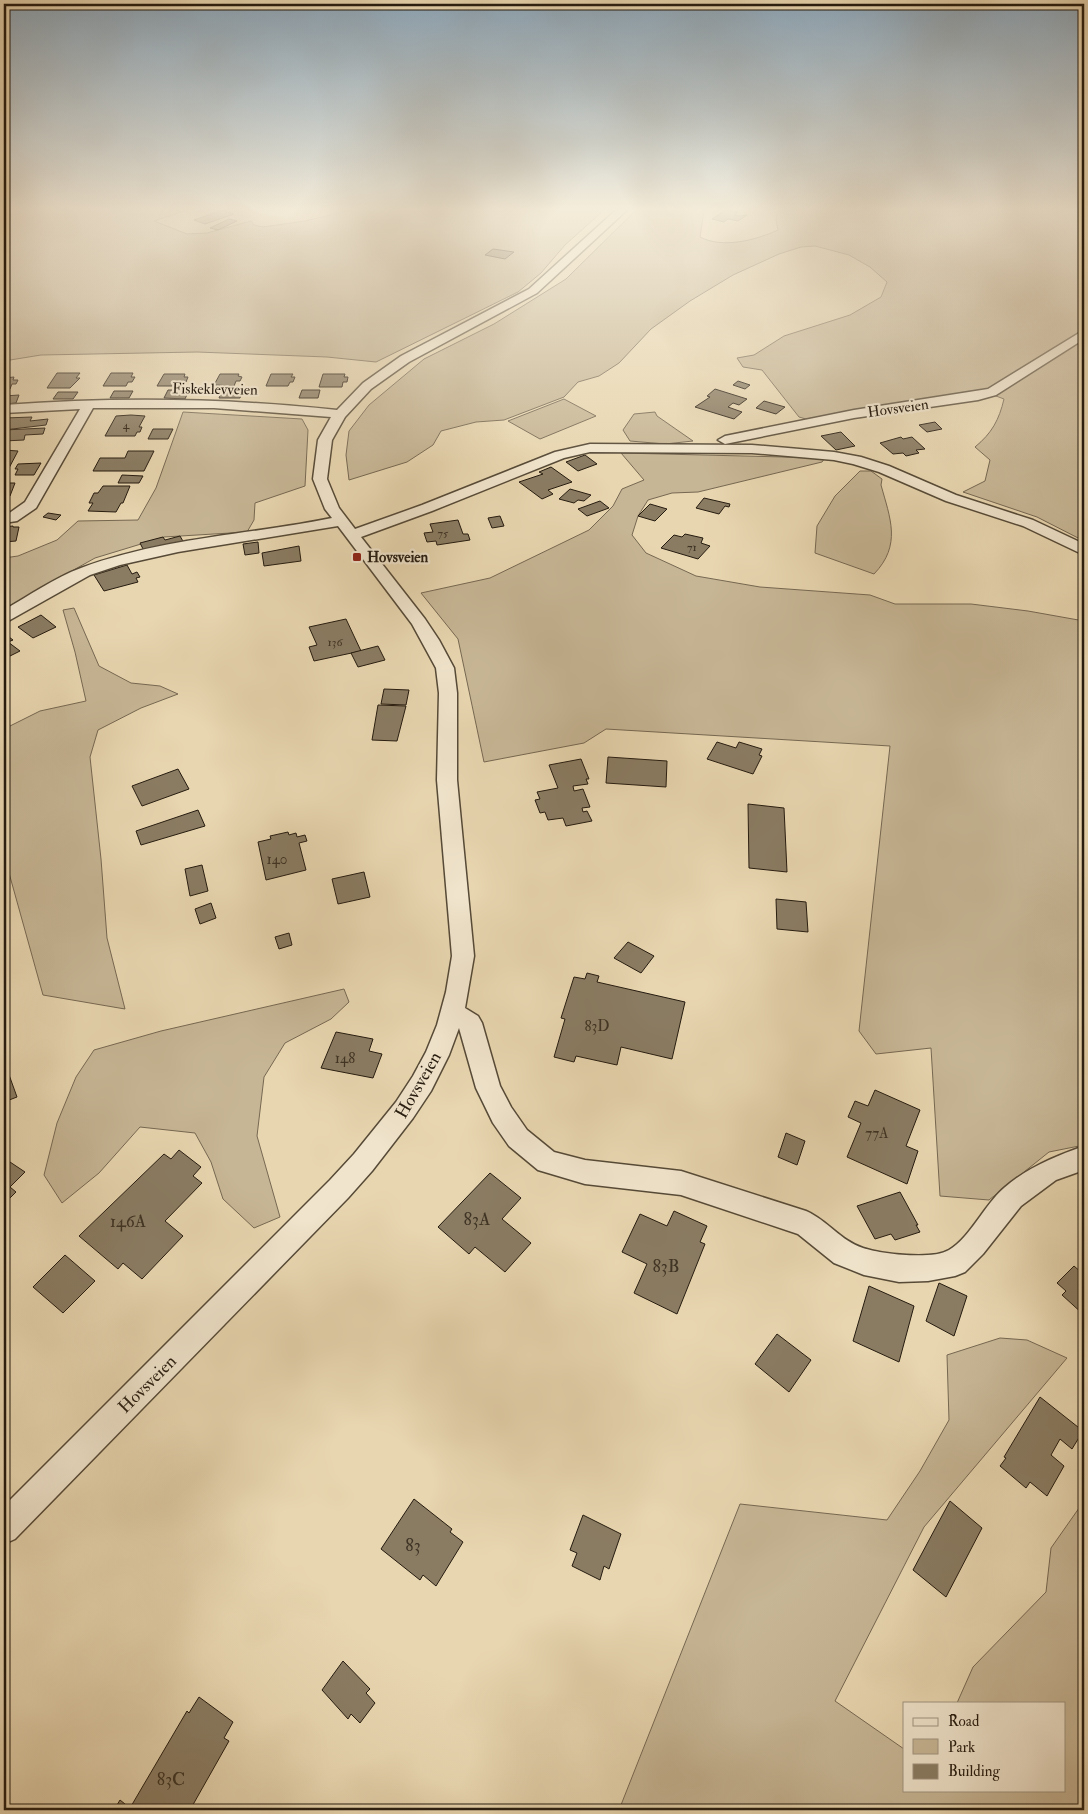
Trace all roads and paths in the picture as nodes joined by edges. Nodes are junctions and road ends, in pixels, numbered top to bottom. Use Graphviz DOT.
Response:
graph roads {
  1 [pos="526,295"];
  2 [pos="1084,334"];
  3 [pos="89,404"];
  4 [pos="4,409"];
  5 [pos="340,414"];
  6 [pos="740,444"];
  7 [pos="4,519"];
  8 [pos="346,528"];
  9 [pos="1084,550"];
  10 [pos="4,617"];
  11 [pos="453,1012"];
  12 [pos="1084,1158"];
  13 [pos="4,1528"];
  1 -- 5 [label="street, Hovsveien"];
  2 -- 6 [label="street, Hovsveien"];
  3 -- 4 [label="street, Fiskeklevveien"];
  3 -- 5 [label="street, Fiskeklevveien"];
  3 -- 7 [label="street"];
  5 -- 8 [label="street, Hovsveien"];
  6 -- 8 [label="street"];
  6 -- 9 [label="street"];
  8 -- 10 [label="street"];
  8 -- 11 [label="street, Hovsveien"];
  11 -- 12 [label="street"];
  11 -- 13 [label="street, Hovsveien"];
}
